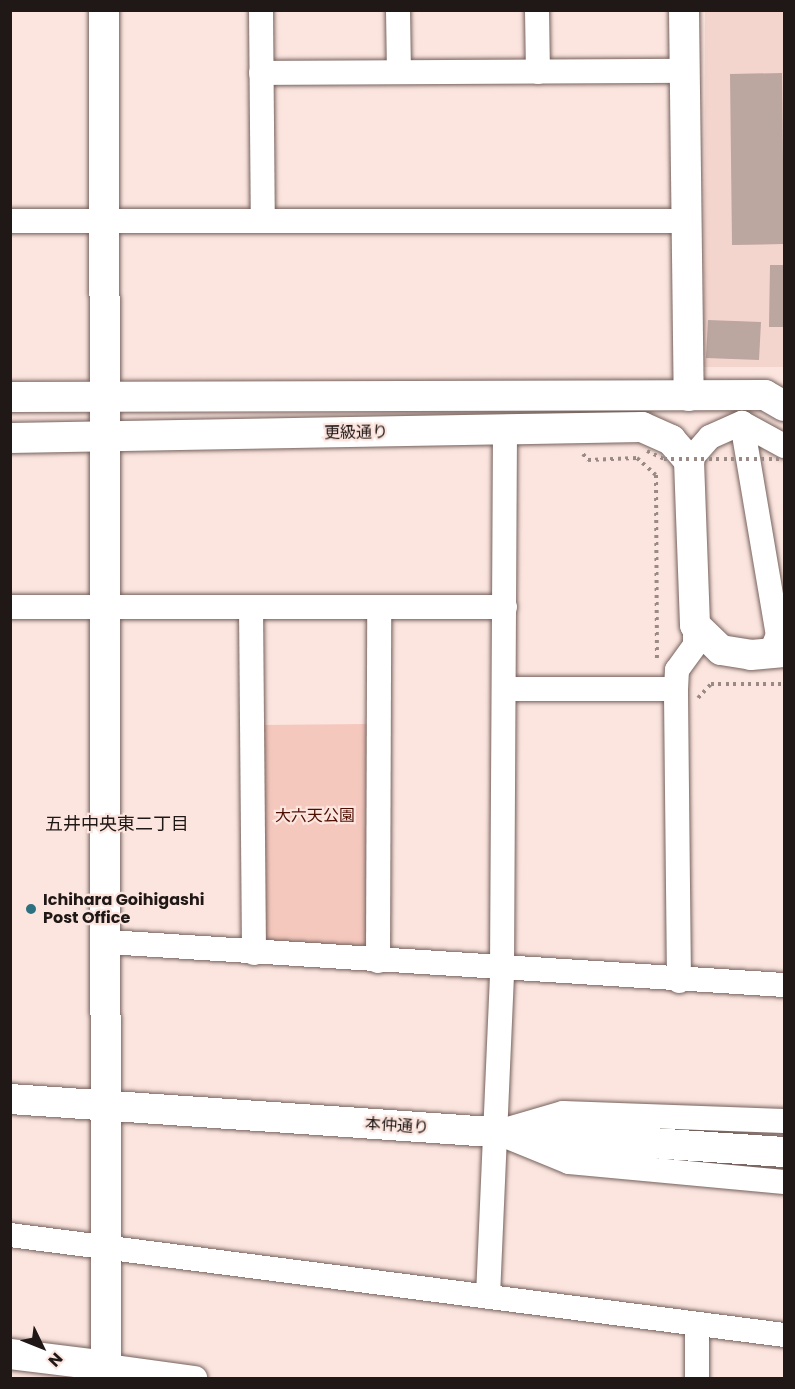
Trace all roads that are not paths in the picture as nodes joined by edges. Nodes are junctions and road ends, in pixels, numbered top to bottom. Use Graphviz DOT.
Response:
graph roads {
  1 [pos="104,10"];
  2 [pos="261,10"];
  3 [pos="398,10"];
  4 [pos="537,10"];
  5 [pos="684,10"];
  6 [pos="684,71"];
  7 [pos="399,72"];
  8 [pos="538,72"];
  9 [pos="261,73"];
  10 [pos="262,220"];
  11 [pos="10,221"];
  12 [pos="104,221"];
  13 [pos="686,221"];
  14 [pos="689,396"];
  15 [pos="10,397"];
  16 [pos="106,397"];
  17 [pos="784,406"];
  18 [pos="742,423"];
  19 [pos="505,432"];
  20 [pos="105,437"];
  21 [pos="10,438"];
  22 [pos="784,446"];
  23 [pos="689,461"];
  24 [pos="10,607"];
  25 [pos="105,607"];
  26 [pos="251,607"];
  27 [pos="505,607"];
  28 [pos="379,608"];
  29 [pos="695,625"];
  30 [pos="721,650"];
  31 [pos="777,653"];
  32 [pos="505,689"];
  33 [pos="676,689"];
  34 [pos="108,942"];
  35 [pos="254,953"];
  36 [pos="378,960"];
  37 [pos="502,969"];
  38 [pos="679,981"];
  39 [pos="784,985"];
  40 [pos="10,1099"];
  41 [pos="108,1106"];
  42 [pos="784,1121"];
  43 [pos="497,1133"];
  44 [pos="784,1152"];
  45 [pos="784,1182"];
  46 [pos="10,1235"];
  47 [pos="109,1248"];
  48 [pos="488,1296"];
  49 [pos="697,1324"];
  50 [pos="784,1335"];
  51 [pos="10,1354"];
  52 [pos="106,1366"];
  53 [pos="195,1378"];
  54 [pos="697,1378"];
  1 -- 12 [label="street"];
  2 -- 9 [label="street"];
  3 -- 7 [label="street"];
  4 -- 8 [label="street"];
  5 -- 6 [label="street"];
  6 -- 8 [label="street"];
  6 -- 13 [label="street"];
  7 -- 8 [label="street"];
  7 -- 9 [label="street"];
  9 -- 10 [label="street"];
  10 -- 12 [label="street"];
  10 -- 13 [label="street"];
  11 -- 12 [label="street"];
  12 -- 16 [label="street"];
  13 -- 14 [label="street"];
  14 -- 16 [label="street"];
  14 -- 17 [label="street"];
  15 -- 16 [label="street"];
  16 -- 20 [label="street"];
  18 -- 22 [label="street"];
  18 -- 23 [label="street"];
  18 -- 31 [label="street"];
  19 -- 20 [label="street, 更級通り"];
  19 -- 23 [label="street, 更級通り"];
  19 -- 27 [label="street"];
  20 -- 21 [label="street, 更級通り"];
  20 -- 25 [label="street"];
  23 -- 29 [label="street"];
  24 -- 25 [label="street"];
  25 -- 26 [label="street"];
  25 -- 34 [label="street"];
  26 -- 28 [label="street"];
  26 -- 35 [label="street"];
  27 -- 28 [label="street"];
  27 -- 32 [label="street"];
  28 -- 36 [label="street"];
  29 -- 30 [label="street"];
  29 -- 33 [label="street"];
  30 -- 31 [label="street"];
  30 -- 33 [label="street"];
  32 -- 33 [label="street"];
  32 -- 37 [label="street"];
  33 -- 38 [label="street"];
  34 -- 35 [label="street"];
  34 -- 41 [label="street"];
  35 -- 36 [label="street"];
  36 -- 37 [label="street"];
  37 -- 38 [label="street"];
  37 -- 43 [label="street"];
  38 -- 39 [label="street"];
  40 -- 41 [label="street, 本仲通り"];
  41 -- 43 [label="street, 本仲通り"];
  41 -- 47 [label="street"];
  42 -- 43 [label="street"];
  43 -- 44 [label="street, 本仲通り"];
  43 -- 45 [label="street"];
  43 -- 48 [label="street"];
  46 -- 47 [label="street"];
  47 -- 48 [label="street"];
  47 -- 52 [label="street"];
  48 -- 49 [label="street"];
  49 -- 50 [label="street"];
  49 -- 54 [label="street"];
  51 -- 52 [label="street"];
  52 -- 53 [label="street"];
}
